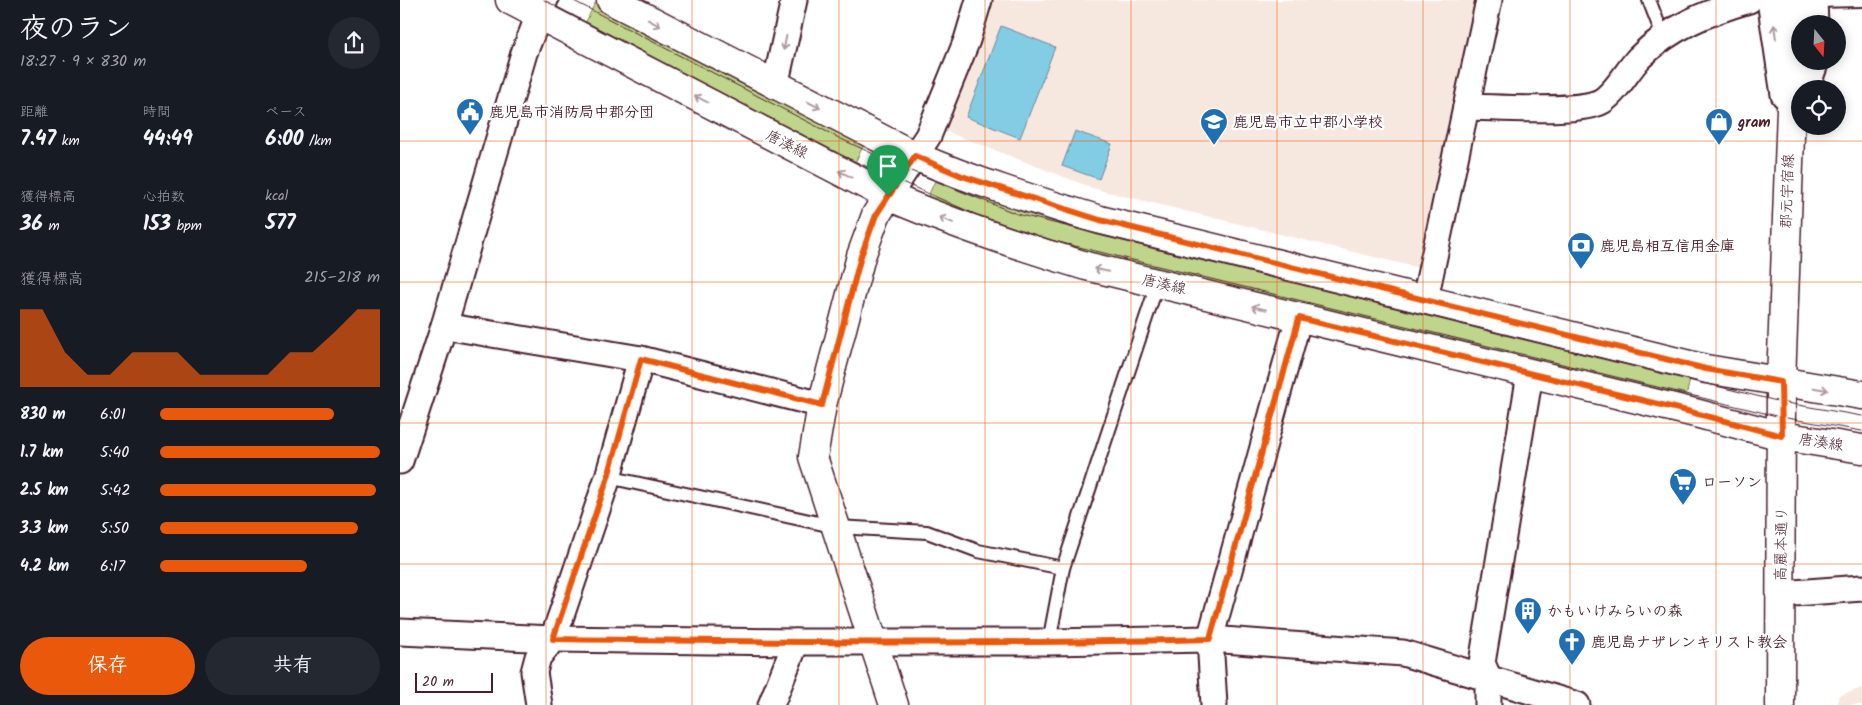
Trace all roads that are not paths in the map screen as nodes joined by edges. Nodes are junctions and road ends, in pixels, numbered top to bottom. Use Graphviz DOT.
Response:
graph roads {
  1 [pos="510,0"];
  2 [pos="611,0"];
  3 [pos="794,0"];
  4 [pos="979,0"];
  5 [pos="1489,0"];
  6 [pos="1649,0"];
  7 [pos="1748,0"];
  8 [pos="1770,0"];
  9 [pos="1795,0"];
  10 [pos="1814,0"];
  11 [pos="1862,0"];
  12 [pos="542,8"];
  13 [pos="1815,15"];
  14 [pos="1663,36"];
  15 [pos="775,86"];
  16 [pos="1466,107"];
  17 [pos="1790,132"];
  18 [pos="915,156"];
  19 [pos="888,196"];
  20 [pos="1158,282"];
  21 [pos="1425,299"];
  22 [pos="1299,318"];
  23 [pos="444,326"];
  24 [pos="641,359"];
  25 [pos="1530,374"];
  26 [pos="1781,382"];
  27 [pos="1862,395"];
  28 [pos="822,405"];
  29 [pos="1782,436"];
  30 [pos="1862,449"];
  31 [pos="400,461"];
  32 [pos="608,477"];
  33 [pos="837,527"];
  34 [pos="1063,568"];
  35 [pos="1862,588"];
  36 [pos="1780,594"];
  37 [pos="400,632"];
  38 [pos="553,639"];
  39 [pos="1210,639"];
  40 [pos="796,642"];
  41 [pos="874,642"];
  42 [pos="1049,642"];
  43 [pos="1488,677"];
  44 [pos="539,705"];
  45 [pos="772,705"];
  46 [pos="894,705"];
  47 [pos="1214,705"];
  48 [pos="1488,705"];
  49 [pos="1577,705"];
  50 [pos="1780,705"];
  1 -- 12 [label="street, 唐湊線"];
  2 -- 15 [label="street, one-way"];
  3 -- 15 [label="street, one-way"];
  4 -- 18 [label="street"];
  5 -- 16 [label="street"];
  6 -- 14 [label="lane"];
  7 -- 14 [label="street"];
  17 -- 8 [label="street, one-way"];
  9 -- 17 [label="street, 郡元宇宿線"];
  10 -- 11 [label="lane"];
  10 -- 13 [label="street"];
  19 -- 12 [label="street, 唐湊線, one-way"];
  12 -- 23 [label="street"];
  14 -- 16 [label="street"];
  15 -- 18 [label="street, one-way"];
  16 -- 21 [label="street"];
  17 -- 26 [label="street, 郡元宇宿線"];
  18 -- 19 [label="street"];
  18 -- 21 [label="street"];
  20 -- 19 [label="street, 唐湊線, one-way"];
  19 -- 28 [label="street"];
  22 -- 20 [label="street, 唐湊線, one-way"];
  20 -- 34 [label="lane"];
  21 -- 26 [label="street"];
  22 -- 25 [label="street, 唐湊線"];
  22 -- 39 [label="street"];
  23 -- 24 [label="street"];
  23 -- 31 [label="street"];
  24 -- 28 [label="street"];
  24 -- 32 [label="street"];
  25 -- 29 [label="street, 唐湊線"];
  25 -- 43 [label="street"];
  26 -- 27 [label="street, one-way"];
  26 -- 29 [label="street, 高麗本通り"];
  28 -- 33 [label="street"];
  29 -- 30 [label="street, 唐湊線"];
  29 -- 36 [label="street, 高麗本通り"];
  32 -- 33 [label="lane"];
  32 -- 38 [label="street"];
  33 -- 34 [label="lane"];
  33 -- 41 [label="street"];
  34 -- 42 [label="lane"];
  35 -- 36 [label="street"];
  36 -- 50 [label="street, 高麗本通り"];
  37 -- 38 [label="street"];
  38 -- 40 [label="street"];
  38 -- 44 [label="street"];
  39 -- 42 [label="street"];
  39 -- 43 [label="street"];
  39 -- 47 [label="street"];
  40 -- 41 [label="street"];
  40 -- 45 [label="street"];
  41 -- 42 [label="street"];
  41 -- 46 [label="street"];
  43 -- 48 [label="street"];
  43 -- 49 [label="street"];
}
